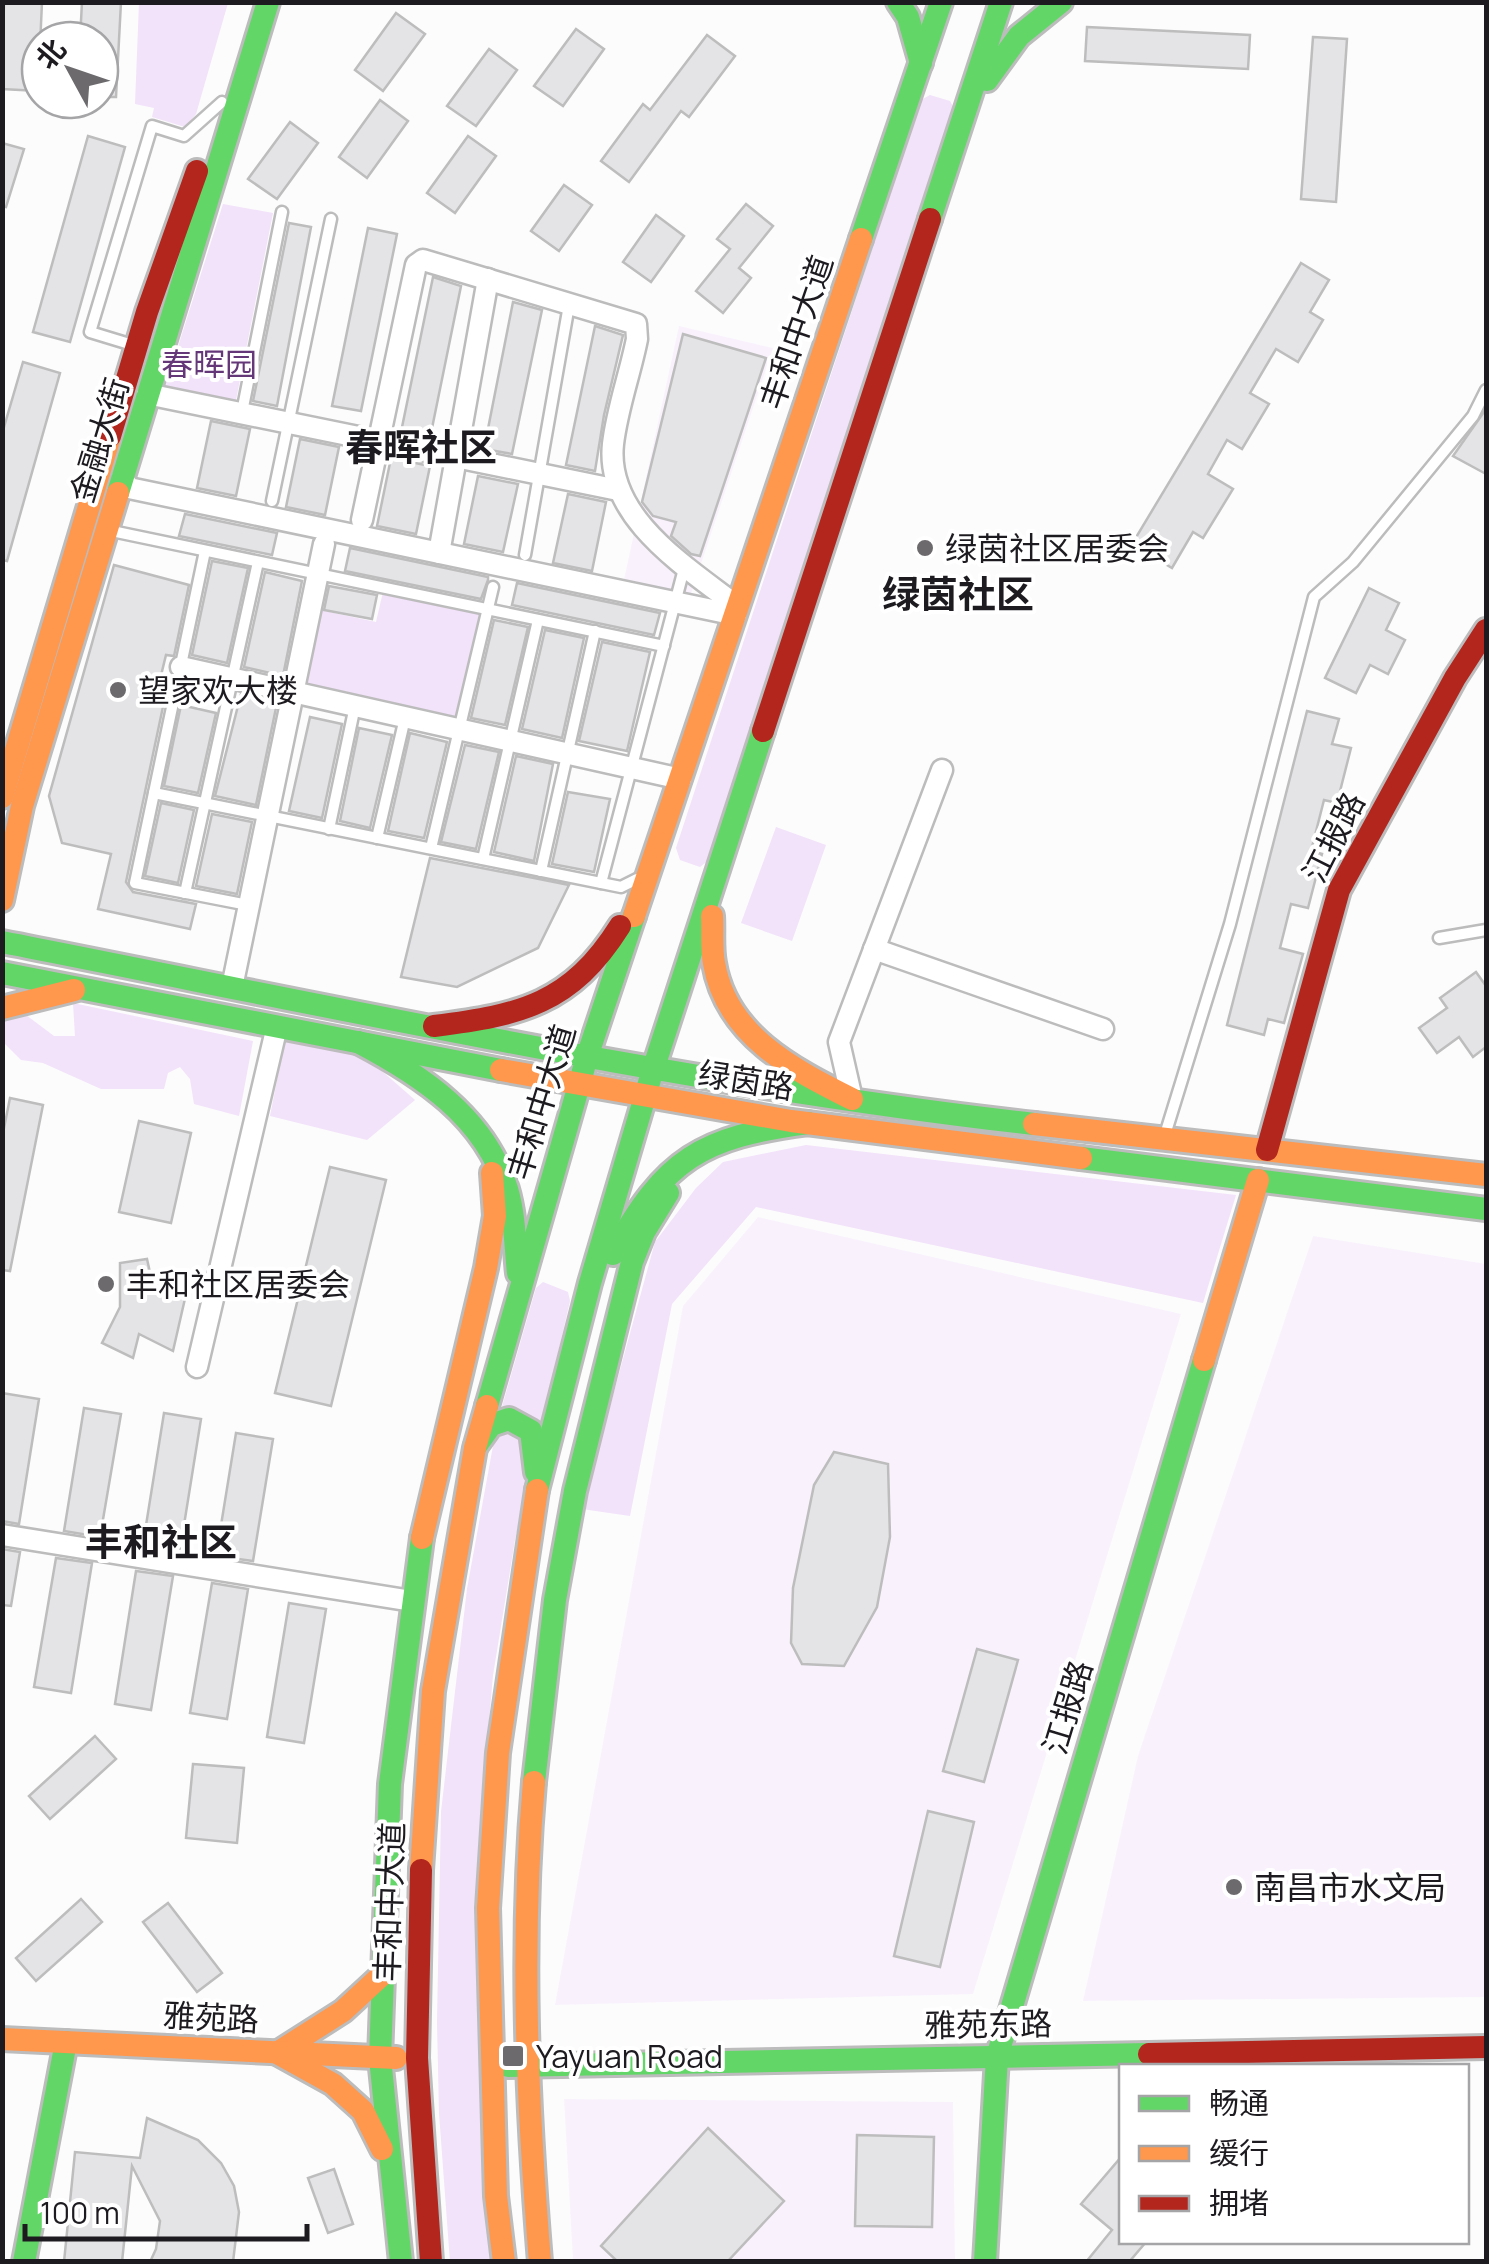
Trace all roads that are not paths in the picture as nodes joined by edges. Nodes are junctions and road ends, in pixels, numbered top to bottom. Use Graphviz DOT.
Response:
graph roads {
  1 [pos="250,2"];
  2 [pos="268,2"];
  3 [pos="898,2"];
  4 [pos="941,2"];
  5 [pos="1001,2"];
  6 [pos="1061,2"];
  7 [pos="921,63"];
  8 [pos="222,102"];
  9 [pos="962,123"];
  10 [pos="282,212"];
  11 [pos="331,219"];
  12 [pos="488,279"];
  13 [pos="569,303"];
  14 [pos="136,346"];
  15 [pos="1486,390"];
  16 [pos="147,394"];
  17 [pos="242,414"];
  18 [pos="289,423"];
  19 [pos="380,442"];
  20 [pos="456,457"];
  21 [pos="540,474"];
  22 [pos="122,477"];
  23 [pos="618,490"];
  24 [pos="272,501"];
  25 [pos="362,520"];
  26 [pos="106,530"];
  27 [pos="324,544"];
  28 [pos="205,551"];
  29 [pos="439,552"];
  30 [pos="525,555"];
  31 [pos="258,562"];
  32 [pos="686,565"];
  33 [pos="318,574"];
  34 [pos="493,586"];
  35 [pos="676,602"];
  36 [pos="487,609"];
  37 [pos="737,611"];
  38 [pos="538,620"];
  39 [pos="1486,630"];
  40 [pos="596,632"];
  41 [pos="664,646"];
  42 [pos="180,667"];
  43 [pos="232,679"];
  44 [pos="293,693"];
  45 [pos="355,706"];
  46 [pos="404,718"];
  47 [pos="458,729"];
  48 [pos="510,741"];
  49 [pos="568,754"];
  50 [pos="631,768"];
  51 [pos="942,770"];
  52 [pos="680,779"];
  53 [pos="154,793"];
  54 [pos="2,797"];
  55 [pos="205,803"];
  56 [pos="268,817"];
  57 [pos="329,829"];
  58 [pos="377,838"];
  59 [pos="432,848"];
  60 [pos="483,859"];
  61 [pos="541,870"];
  62 [pos="649,874"];
  63 [pos="601,882"];
  64 [pos="711,892"];
  65 [pos="185,893"];
  66 [pos="2,900"];
  67 [pos="248,905"];
  68 [pos="1486,930"];
  69 [pos="1439,938"];
  70 [pos="2,942"];
  71 [pos="874,950"];
  72 [pos="2,973"];
  73 [pos="232,987"];
  74 [pos="80,988"];
  75 [pos="2,1008"];
  76 [pos="278,1026"];
  77 [pos="434,1026"];
  78 [pos="1103,1029"];
  79 [pos="358,1042"];
  80 [pos="587,1056"];
  81 [pos="654,1067"];
  82 [pos="579,1085"];
  83 [pos="645,1096"];
  84 [pos="852,1099"];
  85 [pos="808,1124"];
  86 [pos="1164,1139"];
  87 [pos="1268,1150"];
  88 [pos="491,1151"];
  89 [pos="688,1160"];
  90 [pos="1486,1175"];
  91 [pos="1258,1180"];
  92 [pos="1486,1209"];
  93 [pos="520,1293"];
  94 [pos="583,1311"];
  95 [pos="197,1367"];
  96 [pos="475,1448"];
  97 [pos="538,1486"];
  98 [pos="2,1536"];
  99 [pos="412,1601"];
  100 [pos="382,1974"];
  101 [pos="2,2039"];
  102 [pos="66,2042"];
  103 [pos="1486,2048"];
  104 [pos="277,2053"];
  105 [pos="997,2056"];
  106 [pos="380,2058"];
  107 [pos="417,2058"];
  108 [pos="492,2066"];
  109 [pos="525,2066"];
  110 [pos="390,2166"];
  111 [pos="24,2262"];
  112 [pos="401,2262"];
  113 [pos="431,2262"];
  114 [pos="504,2262"];
  115 [pos="540,2262"];
  116 [pos="985,2262"];
  1 -- 8 [label="main road, 金融大街"];
  2 -- 16 [label="main road, 金融大街"];
  3 -- 7 [label="main road"];
  4 -- 7 [label="main road, 丰和中大道"];
  5 -- 9 [label="main road"];
  6 -- 9 [label="main road"];
  7 -- 37 [label="main road, 丰和中大道"];
  8 -- 14 [label="main road, 金融大街"];
  8 -- 14 [label="lane"];
  9 -- 64 [label="main road"];
  10 -- 17 [label="lane"];
  11 -- 18 [label="lane"];
  12 -- 13 [label="street"];
  12 -- 19 [label="street"];
  12 -- 20 [label="street"];
  13 -- 21 [label="lane"];
  13 -- 23 [label="street"];
  14 -- 54 [label="main road, 金融大街"];
  15 -- 86 [label="lane"];
  16 -- 17 [label="street"];
  16 -- 22 [label="main road, 金融大街"];
  17 -- 18 [label="street"];
  18 -- 19 [label="street"];
  18 -- 24 [label="lane"];
  19 -- 20 [label="street"];
  19 -- 25 [label="street"];
  20 -- 21 [label="street"];
  20 -- 29 [label="street"];
  21 -- 23 [label="street"];
  21 -- 30 [label="lane"];
  22 -- 26 [label="main road, 金融大街"];
  22 -- 29 [label="street"];
  23 -- 32 [label="street"];
  26 -- 28 [label="lane"];
  26 -- 66 [label="main road, 金融大街"];
  27 -- 33 [label="street"];
  28 -- 31 [label="lane"];
  28 -- 42 [label="lane"];
  29 -- 35 [label="street"];
  31 -- 33 [label="lane"];
  31 -- 43 [label="lane"];
  32 -- 35 [label="lane"];
  32 -- 37 [label="street"];
  33 -- 36 [label="lane"];
  33 -- 44 [label="street"];
  34 -- 36 [label="lane"];
  35 -- 37 [label="street"];
  35 -- 41 [label="lane"];
  36 -- 38 [label="lane"];
  36 -- 47 [label="lane"];
  37 -- 52 [label="main road, 丰和中大道"];
  38 -- 40 [label="lane"];
  38 -- 48 [label="lane"];
  39 -- 87 [label="main road, 江报路"];
  40 -- 41 [label="lane"];
  40 -- 49 [label="lane"];
  41 -- 50 [label="lane"];
  42 -- 43 [label="street"];
  42 -- 53 [label="lane"];
  43 -- 44 [label="street"];
  43 -- 55 [label="lane"];
  44 -- 45 [label="street"];
  44 -- 56 [label="street"];
  45 -- 46 [label="street"];
  45 -- 57 [label="lane"];
  46 -- 47 [label="street"];
  46 -- 58 [label="lane"];
  47 -- 48 [label="street"];
  47 -- 59 [label="lane"];
  48 -- 49 [label="street"];
  48 -- 60 [label="lane"];
  49 -- 50 [label="street"];
  49 -- 61 [label="lane"];
  50 -- 52 [label="street"];
  50 -- 63 [label="lane"];
  51 -- 71 [label="street"];
  52 -- 62 [label="main road, 丰和中大道"];
  53 -- 55 [label="lane"];
  53 -- 65 [label="lane"];
  55 -- 56 [label="lane"];
  55 -- 65 [label="lane"];
  56 -- 57 [label="lane"];
  56 -- 67 [label="street"];
  57 -- 58 [label="lane"];
  58 -- 59 [label="lane"];
  59 -- 60 [label="lane"];
  60 -- 61 [label="lane"];
  61 -- 63 [label="lane"];
  62 -- 63 [label="lane"];
  62 -- 77 [label="main road"];
  62 -- 80 [label="main road, 丰和中大道"];
  64 -- 81 [label="main road"];
  64 -- 84 [label="main road"];
  65 -- 67 [label="lane"];
  67 -- 73 [label="street"];
  68 -- 69 [label="lane"];
  70 -- 73 [label="main road, 绿茵路"];
  71 -- 78 [label="street"];
  71 -- 84 [label="street"];
  72 -- 74 [label="main road, 绿茵路"];
  73 -- 77 [label="main road, 绿茵路"];
  74 -- 75 [label="main road"];
  74 -- 76 [label="main road, 绿茵路"];
  76 -- 79 [label="main road, 绿茵路"];
  76 -- 95 [label="street"];
  77 -- 80 [label="main road, 绿茵路"];
  79 -- 82 [label="main road, 绿茵路"];
  79 -- 88 [label="main road"];
  80 -- 81 [label="main road, 绿茵路"];
  80 -- 82 [label="main road, 丰和中大道"];
  81 -- 83 [label="main road"];
  81 -- 84 [label="main road, 绿茵路"];
  82 -- 83 [label="main road, 绿茵路"];
  82 -- 93 [label="main road, 丰和中大道"];
  83 -- 85 [label="main road, 绿茵路"];
  83 -- 94 [label="main road"];
  84 -- 86 [label="main road, 绿茵路"];
  85 -- 89 [label="main road"];
  85 -- 91 [label="main road, 绿茵路"];
  86 -- 87 [label="main road, 绿茵路"];
  87 -- 90 [label="main road, 绿茵路"];
  88 -- 93 [label="main road"];
  88 -- 99 [label="main road"];
  89 -- 94 [label="main road"];
  89 -- 109 [label="main road"];
  91 -- 92 [label="main road, 绿茵路"];
  91 -- 105 [label="main road, 江报路"];
  93 -- 96 [label="main road, 丰和中大道"];
  94 -- 97 [label="main road"];
  96 -- 97 [label="main road"];
  96 -- 107 [label="main road, 丰和中大道"];
  97 -- 108 [label="main road"];
  98 -- 99 [label="street"];
  99 -- 100 [label="main road"];
  100 -- 104 [label="main road"];
  100 -- 106 [label="main road"];
  101 -- 102 [label="main road, 雅苑路"];
  102 -- 104 [label="main road, 雅苑路"];
  102 -- 111 [label="main road"];
  103 -- 105 [label="main road, 雅苑东路"];
  104 -- 106 [label="main road, 雅苑路"];
  104 -- 110 [label="main road"];
  105 -- 109 [label="main road, 雅苑东路"];
  105 -- 116 [label="main road, 江报路"];
  106 -- 107 [label="main road, 雅苑路"];
  106 -- 110 [label="main road"];
  107 -- 113 [label="main road, 丰和中大道"];
  108 -- 109 [label="main road, 雅苑东路"];
  108 -- 114 [label="main road"];
  109 -- 115 [label="main road"];
  110 -- 112 [label="main road"];
}
